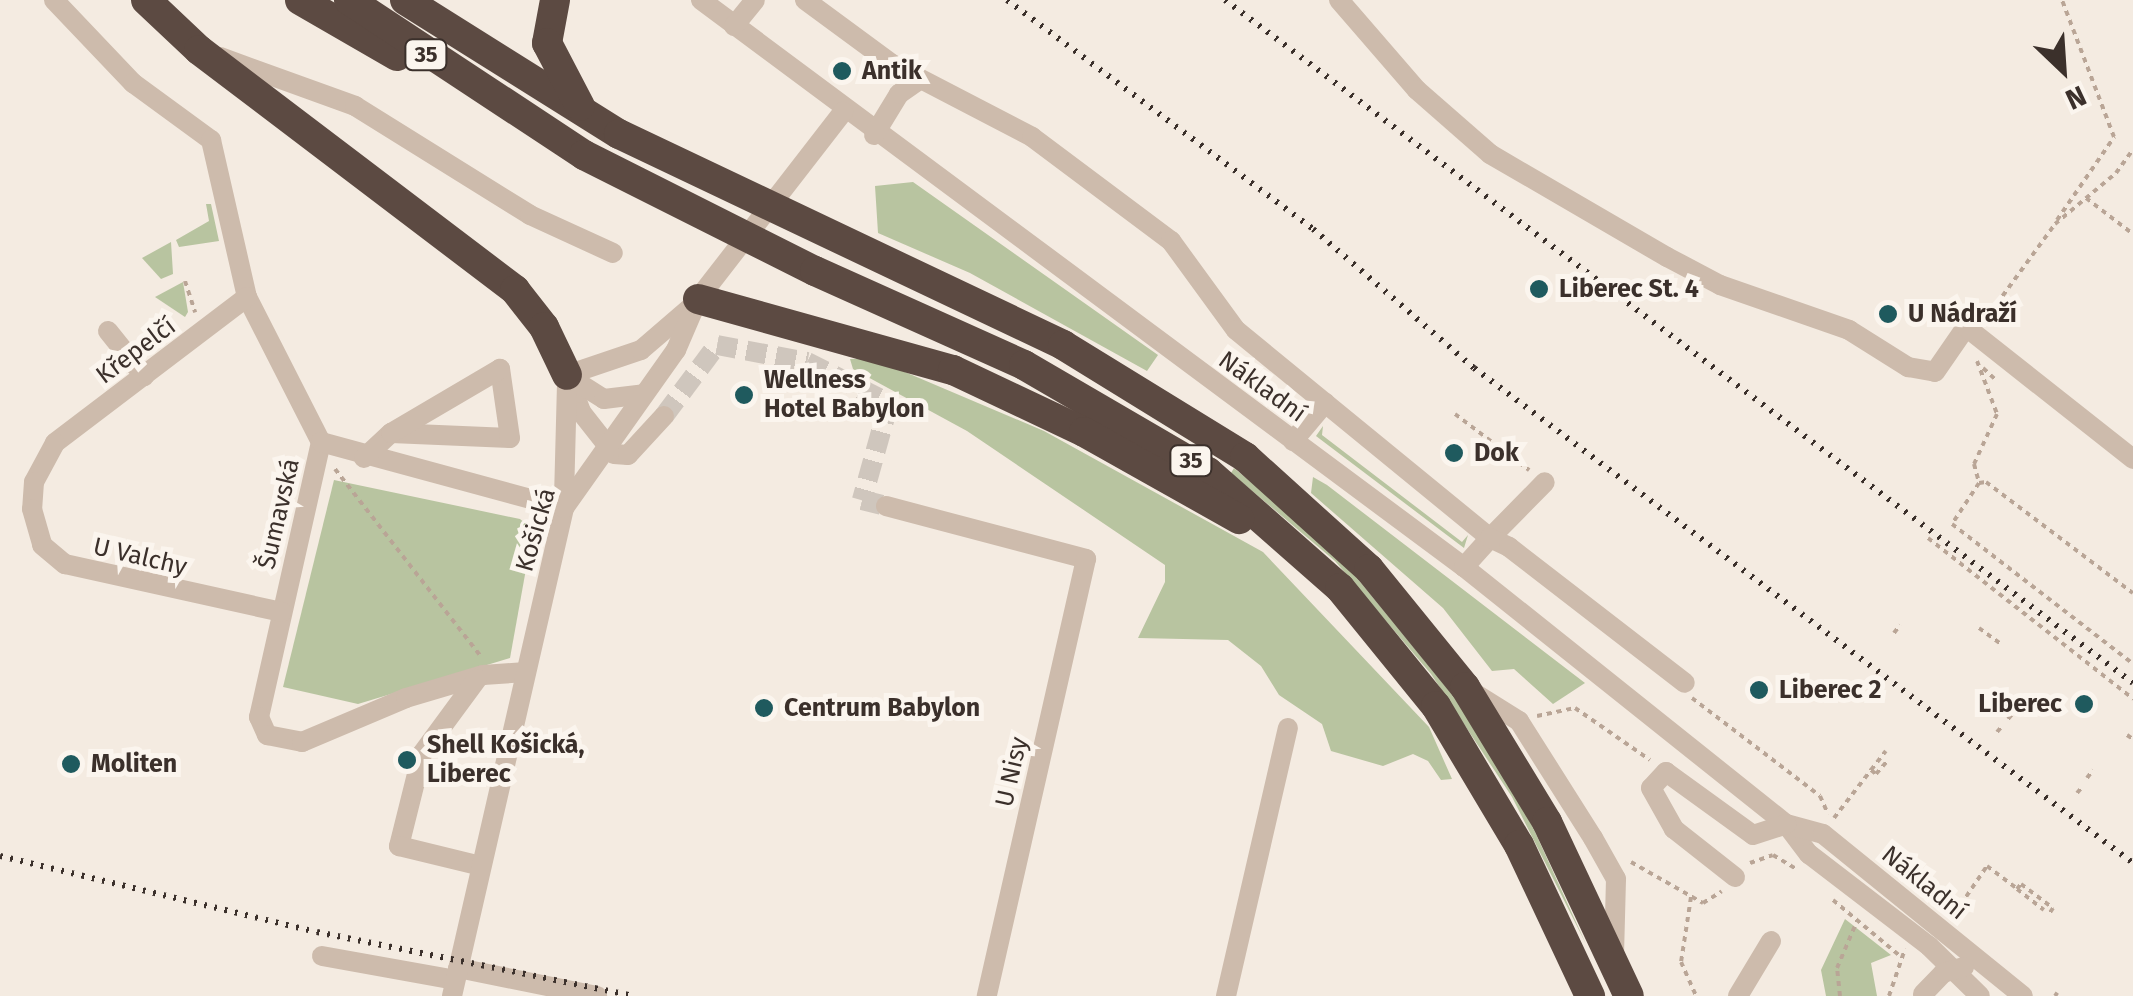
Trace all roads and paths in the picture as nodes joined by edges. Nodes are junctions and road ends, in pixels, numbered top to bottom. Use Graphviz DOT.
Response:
graph roads {
  1 [pos="54,0"];
  2 [pos="146,0"];
  3 [pos="300,0"];
  4 [pos="350,0"];
  5 [pos="405,0"];
  6 [pos="554,0"];
  7 [pos="701,0"];
  8 [pos="756,0"];
  9 [pos="805,0"];
  10 [pos="1339,0"];
  11 [pos="2062,0"];
  12 [pos="734,26"];
  13 [pos="199,50"];
  14 [pos="919,80"];
  15 [pos="504,106"];
  16 [pos="843,112"];
  17 [pos="588,116"];
  18 [pos="874,135"];
  19 [pos="2133,150"];
  20 [pos="2086,198"];
  21 [pos="2055,224"];
  22 [pos="2133,234"];
  23 [pos="613,253"];
  24 [pos="185,281"];
  25 [pos="247,298"];
  26 [pos="698,300"];
  27 [pos="1991,312"];
  28 [pos="206,328"];
  29 [pos="108,331"];
  30 [pos="144,376"];
  31 [pos="567,376"];
  32 [pos="1996,379"];
  33 [pos="642,394"];
  34 [pos="1325,403"];
  35 [pos="1454,414"];
  36 [pos="664,416"];
  37 [pos="391,433"];
  38 [pos="1293,441"];
  39 [pos="321,442"];
  40 [pos="54,443"];
  41 [pos="602,445"];
  42 [pos="364,458"];
  43 [pos="2133,459"];
  44 [pos="335,470"];
  45 [pos="1544,482"];
  46 [pos="1979,483"];
  47 [pos="886,506"];
  48 [pos="564,508"];
  49 [pos="2051,534"];
  50 [pos="1490,538"];
  51 [pos="1928,538"];
  52 [pos="2080,553"];
  53 [pos="1464,567"];
  54 [pos="2020,574"];
  55 [pos="2133,594"];
  56 [pos="2043,595"];
  57 [pos="282,612"];
  58 [pos="1369,620"];
  59 [pos="1900,625"];
  60 [pos="1979,628"];
  61 [pos="1894,633"];
  62 [pos="2002,645"];
  63 [pos="2133,664"];
  64 [pos="526,672"];
  65 [pos="489,674"];
  66 [pos="1685,683"];
  67 [pos="1466,688"];
  68 [pos="2133,698"];
  69 [pos="2014,711"];
  70 [pos="2008,719"];
  71 [pos="1520,721"];
  72 [pos="2002,725"];
  73 [pos="1288,728"];
  74 [pos="1997,732"];
  75 [pos="2127,735"];
  76 [pos="2133,739"];
  77 [pos="1886,751"];
  78 [pos="1888,760"];
  79 [pos="1871,770"];
  80 [pos="2093,770"];
  81 [pos="1666,772"];
  82 [pos="2087,778"];
  83 [pos="2083,786"];
  84 [pos="2077,792"];
  85 [pos="1838,812"];
  86 [pos="1786,824"];
  87 [pos="481,866"];
  88 [pos="1734,877"];
  89 [pos="1691,897"];
  90 [pos="2047,912"];
  91 [pos="1950,922"];
  92 [pos="1914,939"];
  93 [pos="1771,941"];
  94 [pos="322,956"];
  95 [pos="1614,965"];
  96 [pos="1956,970"];
  97 [pos="1994,974"];
  98 [pos="455,981"];
  99 [pos="1923,995"];
  100 [pos="596,996"];
  101 [pos="987,996"];
  102 [pos="1226,996"];
  103 [pos="1590,996"];
  104 [pos="1628,996"];
  105 [pos="1696,996"];
  106 [pos="1738,996"];
  107 [pos="1840,996"];
  108 [pos="1890,996"];
  109 [pos="1952,996"];
  110 [pos="1980,996"];
  111 [pos="2023,996"];
  1 -- 25 [label="street, Šumavská"];
  2 -- 13 [label="highway"];
  3 -- 15 [label="highway"];
  4 -- 15 [label="highway, 35"];
  5 -- 17 [label="highway, 35"];
  6 -- 17 [label="highway"];
  7 -- 12 [label="street, Nákladní"];
  8 -- 12 [label="street"];
  9 -- 14 [label="street"];
  10 -- 43 [label="street"];
  11 -- 21 [label="path"];
  12 -- 16 [label="street, Nákladní"];
  13 -- 23 [label="street"];
  13 -- 31 [label="highway"];
  14 -- 18 [label="street"];
  14 -- 34 [label="street"];
  15 -- 58 [label="highway, 35"];
  16 -- 18 [label="street, Nákladní"];
  16 -- 26 [label="street, Košická"];
  17 -- 67 [label="highway, 35"];
  18 -- 38 [label="street, Nákladní"];
  19 -- 20 [label="path"];
  20 -- 21 [label="path"];
  20 -- 22 [label="path"];
  21 -- 27 [label="path"];
  24 -- 28 [label="path"];
  25 -- 28 [label="street, Křepelčí"];
  25 -- 39 [label="street, Šumavská"];
  26 -- 31 [label="street"];
  26 -- 33 [label="street, Košická"];
  26 -- 58 [label="highway"];
  28 -- 30 [label="street, Křepelčí"];
  29 -- 30 [label="street"];
  30 -- 40 [label="street, Křepelčí"];
  31 -- 33 [label="street"];
  31 -- 41 [label="street"];
  31 -- 48 [label="street"];
  32 -- 46 [label="path"];
  33 -- 41 [label="street, Košická"];
  34 -- 38 [label="street"];
  34 -- 50 [label="street"];
  35 -- 45 [label="path"];
  36 -- 41 [label="street"];
  37 -- 37 [label="street"];
  37 -- 42 [label="street"];
  38 -- 53 [label="street, Nákladní"];
  39 -- 42 [label="street"];
  39 -- 57 [label="street, Šumavská"];
  40 -- 57 [label="street, U Valchy"];
  41 -- 48 [label="street, Košická"];
  42 -- 48 [label="street"];
  44 -- 65 [label="path"];
  45 -- 50 [label="street"];
  46 -- 52 [label="path"];
  46 -- 56 [label="path"];
  47 -- 101 [label="street, U Nisy"];
  48 -- 64 [label="street, Košická"];
  49 -- 52 [label="path"];
  50 -- 53 [label="street"];
  50 -- 66 [label="street"];
  51 -- 68 [label="path"];
  52 -- 55 [label="path"];
  53 -- 86 [label="street, Nákladní"];
  54 -- 56 [label="path"];
  56 -- 63 [label="path"];
  57 -- 65 [label="street, Šumavská"];
  58 -- 103 [label="highway, 35"];
  59 -- 61 [label="path"];
  60 -- 62 [label="path"];
  64 -- 65 [label="street, Šumavská"];
  64 -- 87 [label="street, Košická"];
  65 -- 87 [label="street"];
  67 -- 71 [label="street"];
  67 -- 95 [label="highway, 35"];
  69 -- 70 [label="path"];
  71 -- 81 [label="path"];
  71 -- 95 [label="street"];
  72 -- 74 [label="path"];
  73 -- 102 [label="street"];
  75 -- 76 [label="path"];
  77 -- 79 [label="path"];
  78 -- 79 [label="path"];
  79 -- 85 [label="path"];
  80 -- 82 [label="path"];
  81 -- 86 [label="street"];
  81 -- 88 [label="street"];
  83 -- 84 [label="path"];
  86 -- 91 [label="street, Nákladní"];
  86 -- 92 [label="street, Nákladní"];
  87 -- 98 [label="street, Košická"];
  89 -- 105 [label="path"];
  90 -- 91 [label="path"];
  91 -- 96 [label="street"];
  91 -- 97 [label="street, Nákladní"];
  92 -- 96 [label="street, Nákladní"];
  92 -- 99 [label="street"];
  93 -- 106 [label="street"];
  94 -- 98 [label="street"];
  95 -- 104 [label="highway, 35"];
  96 -- 97 [label="street"];
  96 -- 99 [label="street"];
  96 -- 109 [label="street"];
  96 -- 110 [label="street, Nákladní"];
  97 -- 111 [label="street, Nákladní"];
  98 -- 100 [label="street"];
  107 -- 108 [label="path"];
}
